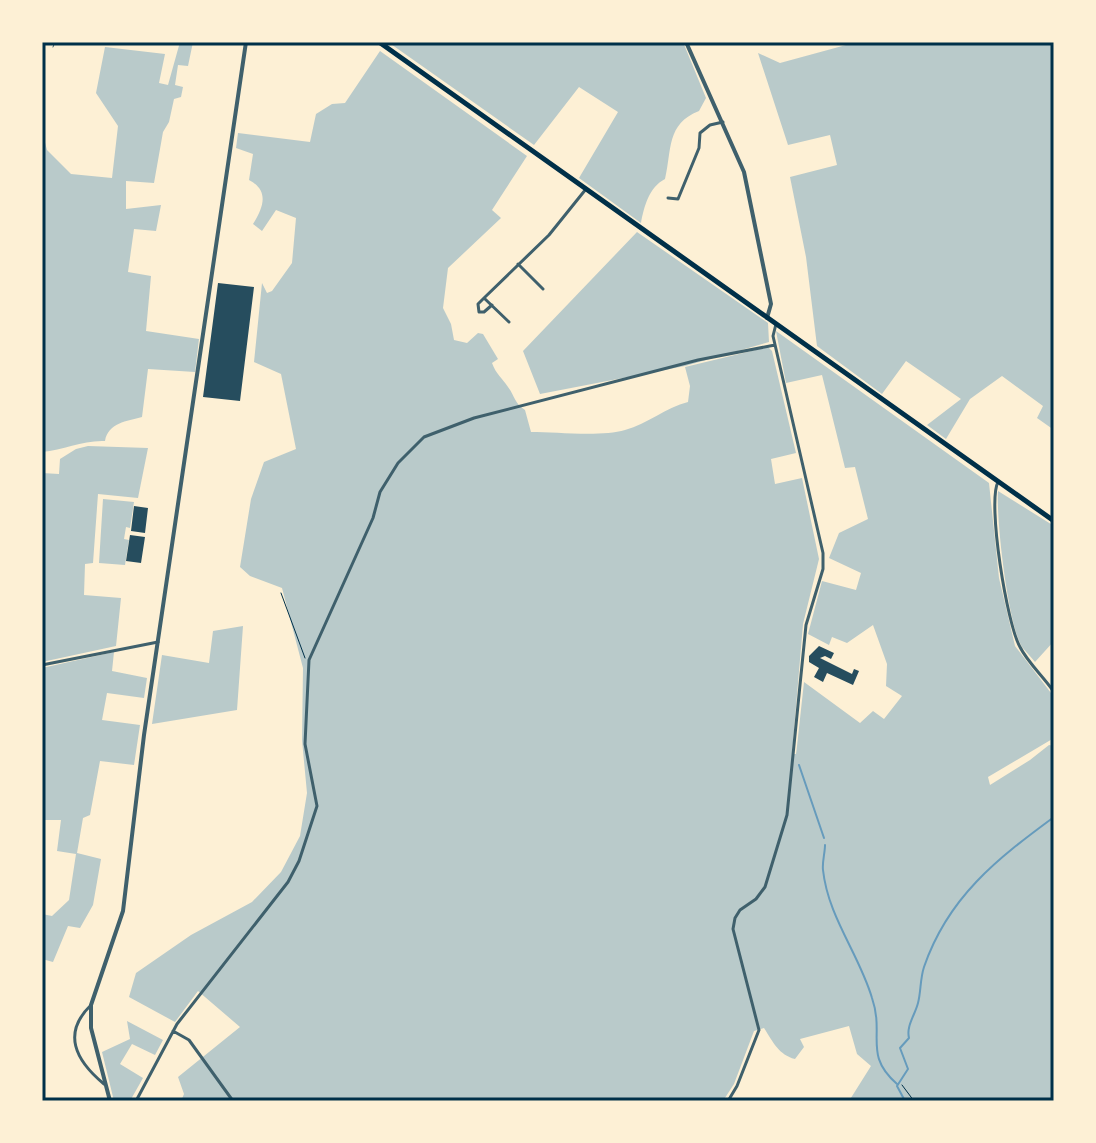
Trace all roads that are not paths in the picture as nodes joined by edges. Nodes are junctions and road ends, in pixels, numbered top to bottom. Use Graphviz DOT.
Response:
graph roads {
  1 [pos="55,42"];
  2 [pos="246,42"];
  3 [pos="379,42"];
  4 [pos="686,42"];
  5 [pos="53,47"];
  6 [pos="723,122"];
  7 [pos="586,189"];
  8 [pos="668,198"];
  9 [pos="518,264"];
  10 [pos="543,289"];
  11 [pos="484,298"];
  12 [pos="492,305"];
  13 [pos="767,318"];
  14 [pos="509,322"];
  15 [pos="776,324"];
  16 [pos="775,345"];
  17 [pos="998,482"];
  18 [pos="1054,521"];
  19 [pos="158,642"];
  20 [pos="42,665"];
  21 [pos="1054,692"];
  22 [pos="91,1005"];
  23 [pos="173,1031"];
  24 [pos="108,1087"];
  25 [pos="110,1101"];
  26 [pos="136,1101"];
  27 [pos="233,1101"];
  28 [pos="728,1101"];
  1 -- 5 [label="lane"];
  2 -- 19 [label="street"];
  3 -- 7 [label="main road"];
  4 -- 6 [label="street"];
  6 -- 8 [label="street"];
  6 -- 13 [label="street"];
  7 -- 9 [label="street"];
  7 -- 13 [label="main road"];
  9 -- 10 [label="street"];
  9 -- 11 [label="street"];
  11 -- 12 [label="street"];
  11 -- 12 [label="street"];
  12 -- 14 [label="street"];
  13 -- 15 [label="main road"];
  15 -- 16 [label="street"];
  15 -- 17 [label="main road"];
  16 -- 23 [label="street"];
  16 -- 28 [label="street"];
  17 -- 18 [label="main road"];
  17 -- 21 [label="street"];
  19 -- 20 [label="street"];
  19 -- 22 [label="street"];
  22 -- 24 [label="street"];
  22 -- 24 [label="street"];
  23 -- 26 [label="street"];
  23 -- 27 [label="street"];
  24 -- 25 [label="street"];
}
